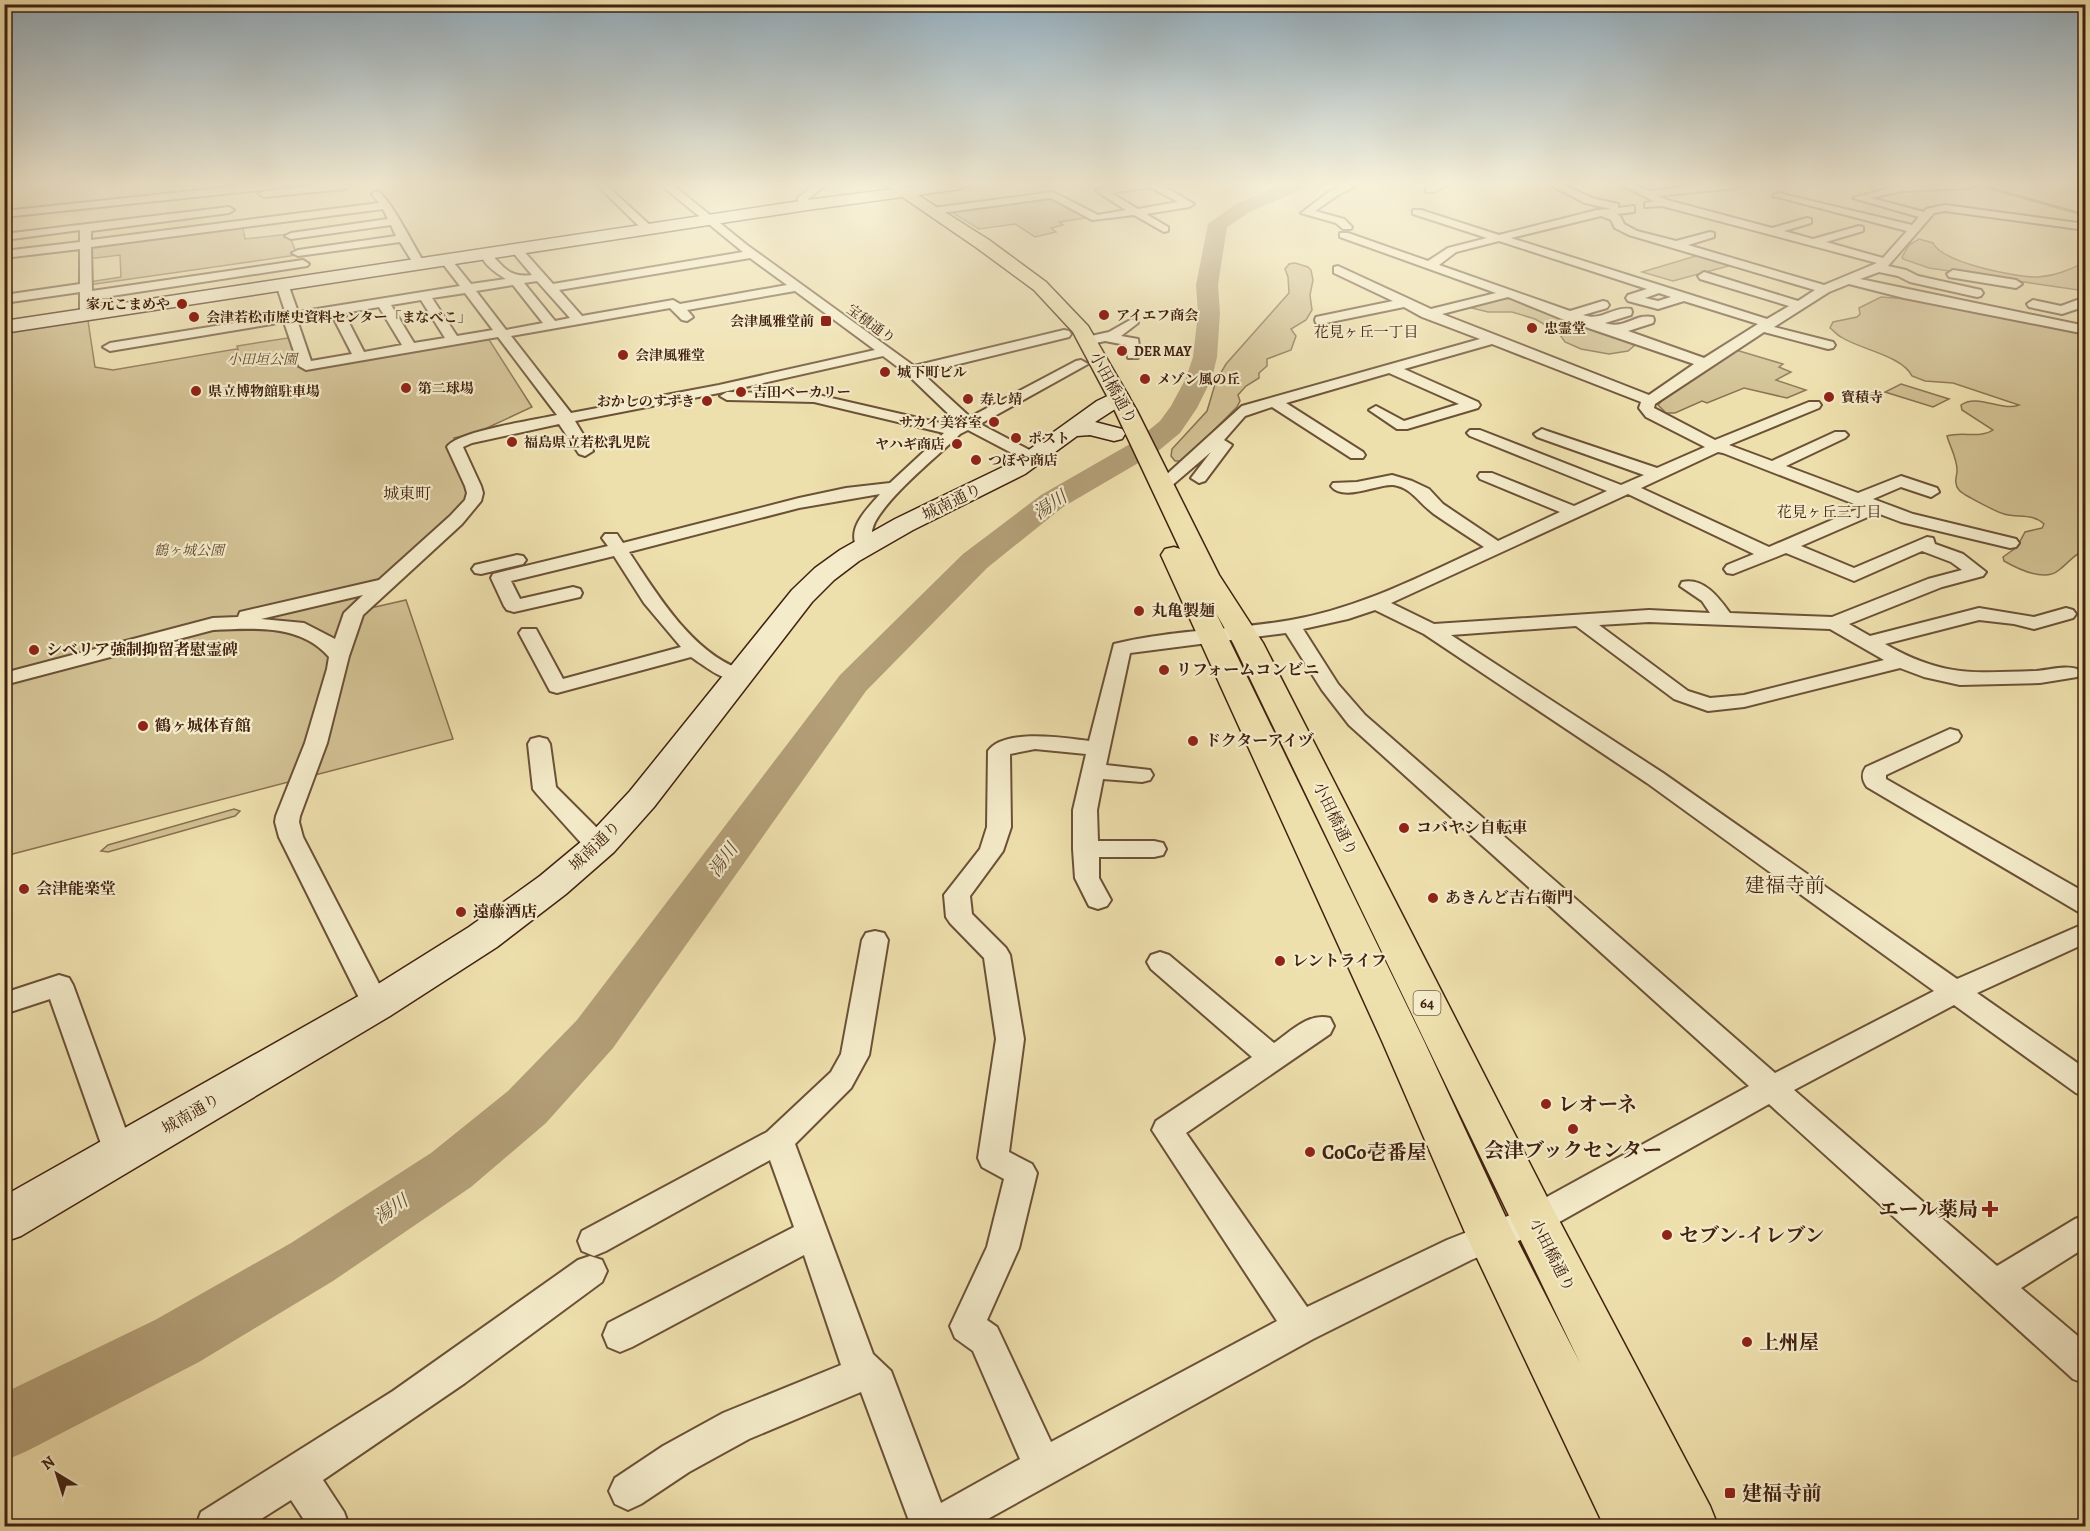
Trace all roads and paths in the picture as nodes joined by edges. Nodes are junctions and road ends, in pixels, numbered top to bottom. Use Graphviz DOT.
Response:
graph roads {
  1 [pos="19,256"];
  2 [pos="85,256"];
  3 [pos="300,256"];
  4 [pos="338,256"];
  5 [pos="414,256"];
  6 [pos="469,256"];
  7 [pos="486,256"];
  8 [pos="522,256"];
  9 [pos="737,256"];
  10 [pos="756,256"];
  11 [pos="983,256"];
  12 [pos="998,256"];
  13 [pos="1407,256"];
  14 [pos="1442,256"];
  15 [pos="1557,256"];
  16 [pos="1718,256"];
  17 [pos="1860,256"];
  18 [pos="1889,256"];
  19 [pos="446,260"];
  20 [pos="4,264"];
  21 [pos="419,264"];
  22 [pos="1883,264"];
  23 [pos="304,266"];
  24 [pos="1430,266"];
  25 [pos="1338,270"];
  26 [pos="1704,276"];
  27 [pos="539,277"];
  28 [pos="515,280"];
  29 [pos="1848,280"];
  30 [pos="794,283"];
  31 [pos="2016,284"];
  32 [pos="282,285"];
  33 [pos="469,288"];
  34 [pos="549,288"];
  35 [pos="1658,289"];
  36 [pos="1825,289"];
  37 [pos="710,293"];
  38 [pos="1506,294"];
  39 [pos="424,295"];
  40 [pos="1993,296"];
  41 [pos="1683,297"];
  42 [pos="4,299"];
  43 [pos="86,299"];
  44 [pos="383,302"];
  45 [pos="2024,302"];
  46 [pos="2084,302"];
  47 [pos="1404,303"];
  48 [pos="1604,305"];
  49 [pos="1799,305"];
  50 [pos="336,309"];
  51 [pos="1626,312"];
  52 [pos="1427,314"];
  53 [pos="1567,316"];
  54 [pos="291,317"];
  55 [pos="1321,320"];
  56 [pos="1648,320"];
  57 [pos="579,321"];
  58 [pos="1132,323"];
  59 [pos="1590,324"];
  60 [pos="552,325"];
  61 [pos="1767,326"];
  62 [pos="4,327"];
  63 [pos="2085,330"];
  64 [pos="1612,332"];
  65 [pos="502,333"];
  66 [pos="1064,334"];
  67 [pos="1096,339"];
  68 [pos="453,340"];
  69 [pos="1492,340"];
  70 [pos="1828,345"];
  71 [pos="110,347"];
  72 [pos="410,348"];
  73 [pos="884,352"];
  74 [pos="1133,356"];
  75 [pos="360,357"];
  76 [pos="1705,363"];
  77 [pos="1081,364"];
  78 [pos="1389,368"];
  79 [pos="912,371"];
  80 [pos="719,389"];
  81 [pos="1650,400"];
  82 [pos="1273,401"];
  83 [pos="1814,405"];
  84 [pos="1107,408"];
  85 [pos="1245,410"];
  86 [pos="1376,410"];
  87 [pos="567,418"];
  88 [pos="961,428"];
  89 [pos="1474,433"];
  90 [pos="1542,434"];
  91 [pos="1840,435"];
  92 [pos="1713,446"];
  93 [pos="585,451"];
  94 [pos="1357,455"];
  95 [pos="1033,458"];
  96 [pos="1772,467"];
  97 [pos="1658,474"];
  98 [pos="1486,476"];
  99 [pos="1167,485"];
  100 [pos="1339,486"];
  101 [pos="894,488"];
  102 [pos="1624,489"];
  103 [pos="1931,492"];
  104 [pos="1859,500"];
  105 [pos="1876,507"];
  106 [pos="1574,512"];
  107 [pos="2010,543"];
  108 [pos="864,545"];
  109 [pos="1497,548"];
  110 [pos="619,550"];
  111 [pos="1778,550"];
  112 [pos="481,569"];
  113 [pos="1733,569"];
  114 [pos="382,585"];
  115 [pos="1689,586"];
  116 [pos="573,593"];
  117 [pos="1376,603"];
  118 [pos="2066,614"];
  119 [pos="1580,620"];
  120 [pos="1725,620"];
  121 [pos="1834,623"];
  122 [pos="213,624"];
  123 [pos="1291,626"];
  124 [pos="1431,630"];
  125 [pos="529,633"];
  126 [pos="1227,634"];
  127 [pos="1869,642"];
  128 [pos="693,650"];
  129 [pos="339,656"];
  130 [pos="1902,662"];
  131 [pos="2070,673"];
  132 [pos="740,675"];
  133 [pos="4,679"];
  134 [pos="1950,736"];
  135 [pos="539,744"];
  136 [pos="1095,760"];
  137 [pos="1142,775"];
  138 [pos="601,844"];
  139 [pos="1085,849"];
  140 [pos="1154,849"];
  141 [pos="1098,900"];
  142 [pos="2085,905"];
  143 [pos="2085,932"];
  144 [pos="875,940"];
  145 [pos="1160,962"];
  146 [pos="1955,992"];
  147 [pos="4,1004"];
  148 [pos="376,1005"];
  149 [pos="1320,1026"];
  150 [pos="1272,1058"];
  151 [pos="2085,1085"];
  152 [pos="1770,1089"];
  153 [pos="778,1141"];
  154 [pos="120,1155"];
  155 [pos="1534,1220"];
  156 [pos="4,1221"];
  157 [pos="2085,1229"];
  158 [pos="813,1234"];
  159 [pos="1491,1237"];
  160 [pos="1995,1286"];
  161 [pos="1301,1327"];
  162 [pos="620,1335"];
  163 [pos="2085,1367"];
  164 [pos="866,1372"];
  165 [pos="1042,1467"];
  166 [pos="298,1476"];
  167 [pos="628,1491"];
  168 [pos="215,1527"];
  169 [pos="330,1527"];
  170 [pos="930,1527"];
  171 [pos="938,1527"];
  172 [pos="1633,1527"];
  173 [pos="1690,1527"];
  1 -- 20 [label="street"];
  2 -- 43 [label="street"];
  3 -- 23 [label="street"];
  4 -- 23 [label="street"];
  5 -- 21 [label="street"];
  6 -- 19 [label="street"];
  7 -- 28 [label="street"];
  8 -- 27 [label="street"];
  9 -- 34 [label="street"];
  10 -- 30 [label="street, 宝積通り"];
  11 -- 66 [label="main road, 小田橋通り / 64"];
  12 -- 67 [label="main road, 小田橋通り / 64"];
  13 -- 24 [label="street"];
  14 -- 24 [label="street"];
  15 -- 35 [label="street"];
  16 -- 36 [label="street"];
  17 -- 22 [label="street"];
  18 -- 22 [label="street"];
  19 -- 21 [label="street"];
  19 -- 33 [label="street"];
  21 -- 23 [label="street"];
  22 -- 29 [label="street"];
  22 -- 31 [label="street"];
  22 -- 40 [label="street"];
  23 -- 32 [label="street"];
  23 -- 43 [label="street"];
  24 -- 38 [label="street"];
  25 -- 47 [label="street"];
  26 -- 49 [label="street"];
  27 -- 28 [label="street"];
  27 -- 34 [label="street"];
  28 -- 33 [label="street"];
  28 -- 60 [label="street"];
  29 -- 36 [label="street"];
  29 -- 63 [label="street"];
  30 -- 37 [label="street"];
  30 -- 57 [label="street"];
  30 -- 73 [label="street, 宝積通り"];
  32 -- 43 [label="street"];
  32 -- 54 [label="street"];
  33 -- 39 [label="street"];
  33 -- 65 [label="street"];
  34 -- 57 [label="street"];
  35 -- 41 [label="street"];
  35 -- 41 [label="street"];
  36 -- 49 [label="street"];
  38 -- 52 [label="street"];
  38 -- 53 [label="street"];
  39 -- 44 [label="street"];
  39 -- 68 [label="street"];
  41 -- 61 [label="street"];
  42 -- 43 [label="street"];
  43 -- 62 [label="street"];
  44 -- 50 [label="street"];
  44 -- 72 [label="street"];
  45 -- 46 [label="street"];
  47 -- 52 [label="street"];
  47 -- 55 [label="street"];
  48 -- 53 [label="street"];
  49 -- 61 [label="street"];
  50 -- 54 [label="street"];
  50 -- 75 [label="street"];
  51 -- 59 [label="street"];
  52 -- 69 [label="street"];
  53 -- 59 [label="street"];
  54 -- 71 [label="street"];
  54 -- 75 [label="street"];
  56 -- 64 [label="street"];
  57 -- 60 [label="street"];
  58 -- 67 [label="street"];
  59 -- 64 [label="street"];
  60 -- 65 [label="street"];
  61 -- 70 [label="street"];
  61 -- 76 [label="street"];
  64 -- 76 [label="street"];
  65 -- 68 [label="street"];
  65 -- 87 [label="street"];
  66 -- 77 [label="main road, 小田橋通り / 64"];
  66 -- 79 [label="street"];
  67 -- 74 [label="street"];
  67 -- 84 [label="main road, 小田橋通り / 64"];
  68 -- 72 [label="street"];
  69 -- 78 [label="street"];
  69 -- 81 [label="street"];
  72 -- 75 [label="street"];
  73 -- 79 [label="street, 宝積通り"];
  73 -- 80 [label="street"];
  76 -- 81 [label="street"];
  77 -- 84 [label="main road, 小田橋通り / 64"];
  77 -- 88 [label="street"];
  78 -- 82 [label="street"];
  78 -- 86 [label="street"];
  79 -- 88 [label="street, 宝積通り"];
  80 -- 87 [label="street"];
  80 -- 88 [label="street"];
  81 -- 92 [label="street"];
  82 -- 85 [label="street"];
  82 -- 94 [label="street"];
  83 -- 92 [label="street"];
  84 -- 95 [label="street, 城南通り"];
  84 -- 99 [label="main road, 小田橋通り / 64"];
  85 -- 99 [label="street"];
  85 -- 99 [label="street"];
  87 -- 93 [label="street"];
  87 -- 114 [label="street"];
  88 -- 95 [label="street, 宝積通り"];
  88 -- 101 [label="street"];
  89 -- 102 [label="street"];
  90 -- 97 [label="street"];
  91 -- 96 [label="street"];
  92 -- 96 [label="street"];
  92 -- 97 [label="street"];
  95 -- 108 [label="street, 城南通り"];
  96 -- 104 [label="street"];
  97 -- 102 [label="street"];
  98 -- 106 [label="street"];
  99 -- 126 [label="main road, 小田橋通り / 64"];
  100 -- 109 [label="street"];
  101 -- 108 [label="street"];
  101 -- 110 [label="street"];
  102 -- 106 [label="street"];
  102 -- 111 [label="street"];
  103 -- 104 [label="street"];
  104 -- 105 [label="street"];
  105 -- 107 [label="street"];
  105 -- 111 [label="street"];
  106 -- 109 [label="street"];
  108 -- 132 [label="street, 城南通り"];
  109 -- 117 [label="street"];
  110 -- 112 [label="street"];
  110 -- 116 [label="street"];
  110 -- 128 [label="street"];
  111 -- 113 [label="street"];
  111 -- 121 [label="street"];
  114 -- 122 [label="street"];
  114 -- 129 [label="street"];
  115 -- 120 [label="street"];
  117 -- 123 [label="street"];
  117 -- 124 [label="street"];
  118 -- 127 [label="street"];
  119 -- 120 [label="street"];
  119 -- 124 [label="street"];
  119 -- 130 [label="street"];
  120 -- 121 [label="street"];
  121 -- 127 [label="street"];
  122 -- 129 [label="street"];
  122 -- 133 [label="street"];
  123 -- 126 [label="street"];
  123 -- 152 [label="street"];
  124 -- 146 [label="street"];
  125 -- 128 [label="street"];
  126 -- 136 [label="street"];
  126 -- 155 [label="main road, 小田橋通り / 64"];
  126 -- 159 [label="main road, 小田橋通り / 64"];
  127 -- 130 [label="street"];
  128 -- 132 [label="street"];
  129 -- 148 [label="street"];
  130 -- 131 [label="street"];
  132 -- 138 [label="street, 城南通り"];
  134 -- 142 [label="street"];
  135 -- 138 [label="street"];
  136 -- 137 [label="street"];
  136 -- 139 [label="street"];
  136 -- 165 [label="street"];
  138 -- 148 [label="street, 城南通り"];
  139 -- 140 [label="street"];
  139 -- 141 [label="street"];
  143 -- 146 [label="street"];
  144 -- 153 [label="street"];
  145 -- 150 [label="street"];
  146 -- 151 [label="street"];
  146 -- 152 [label="street"];
  147 -- 154 [label="street"];
  148 -- 154 [label="street, 城南通り"];
  149 -- 150 [label="street"];
  150 -- 161 [label="street"];
  152 -- 155 [label="street"];
  152 -- 160 [label="street"];
  153 -- 158 [label="street"];
  153 -- 166 [label="street"];
  154 -- 156 [label="street, 城南通り"];
  155 -- 159 [label="street"];
  155 -- 173 [label="main road, 小田橋通り / 64"];
  157 -- 160 [label="street"];
  158 -- 162 [label="street"];
  158 -- 164 [label="street"];
  159 -- 161 [label="street"];
  159 -- 172 [label="main road, 小田橋通り / 64"];
  160 -- 163 [label="street"];
  161 -- 165 [label="street"];
  164 -- 167 [label="street"];
  164 -- 170 [label="street"];
  165 -- 171 [label="street"];
  166 -- 168 [label="street"];
  166 -- 169 [label="street"];
}
